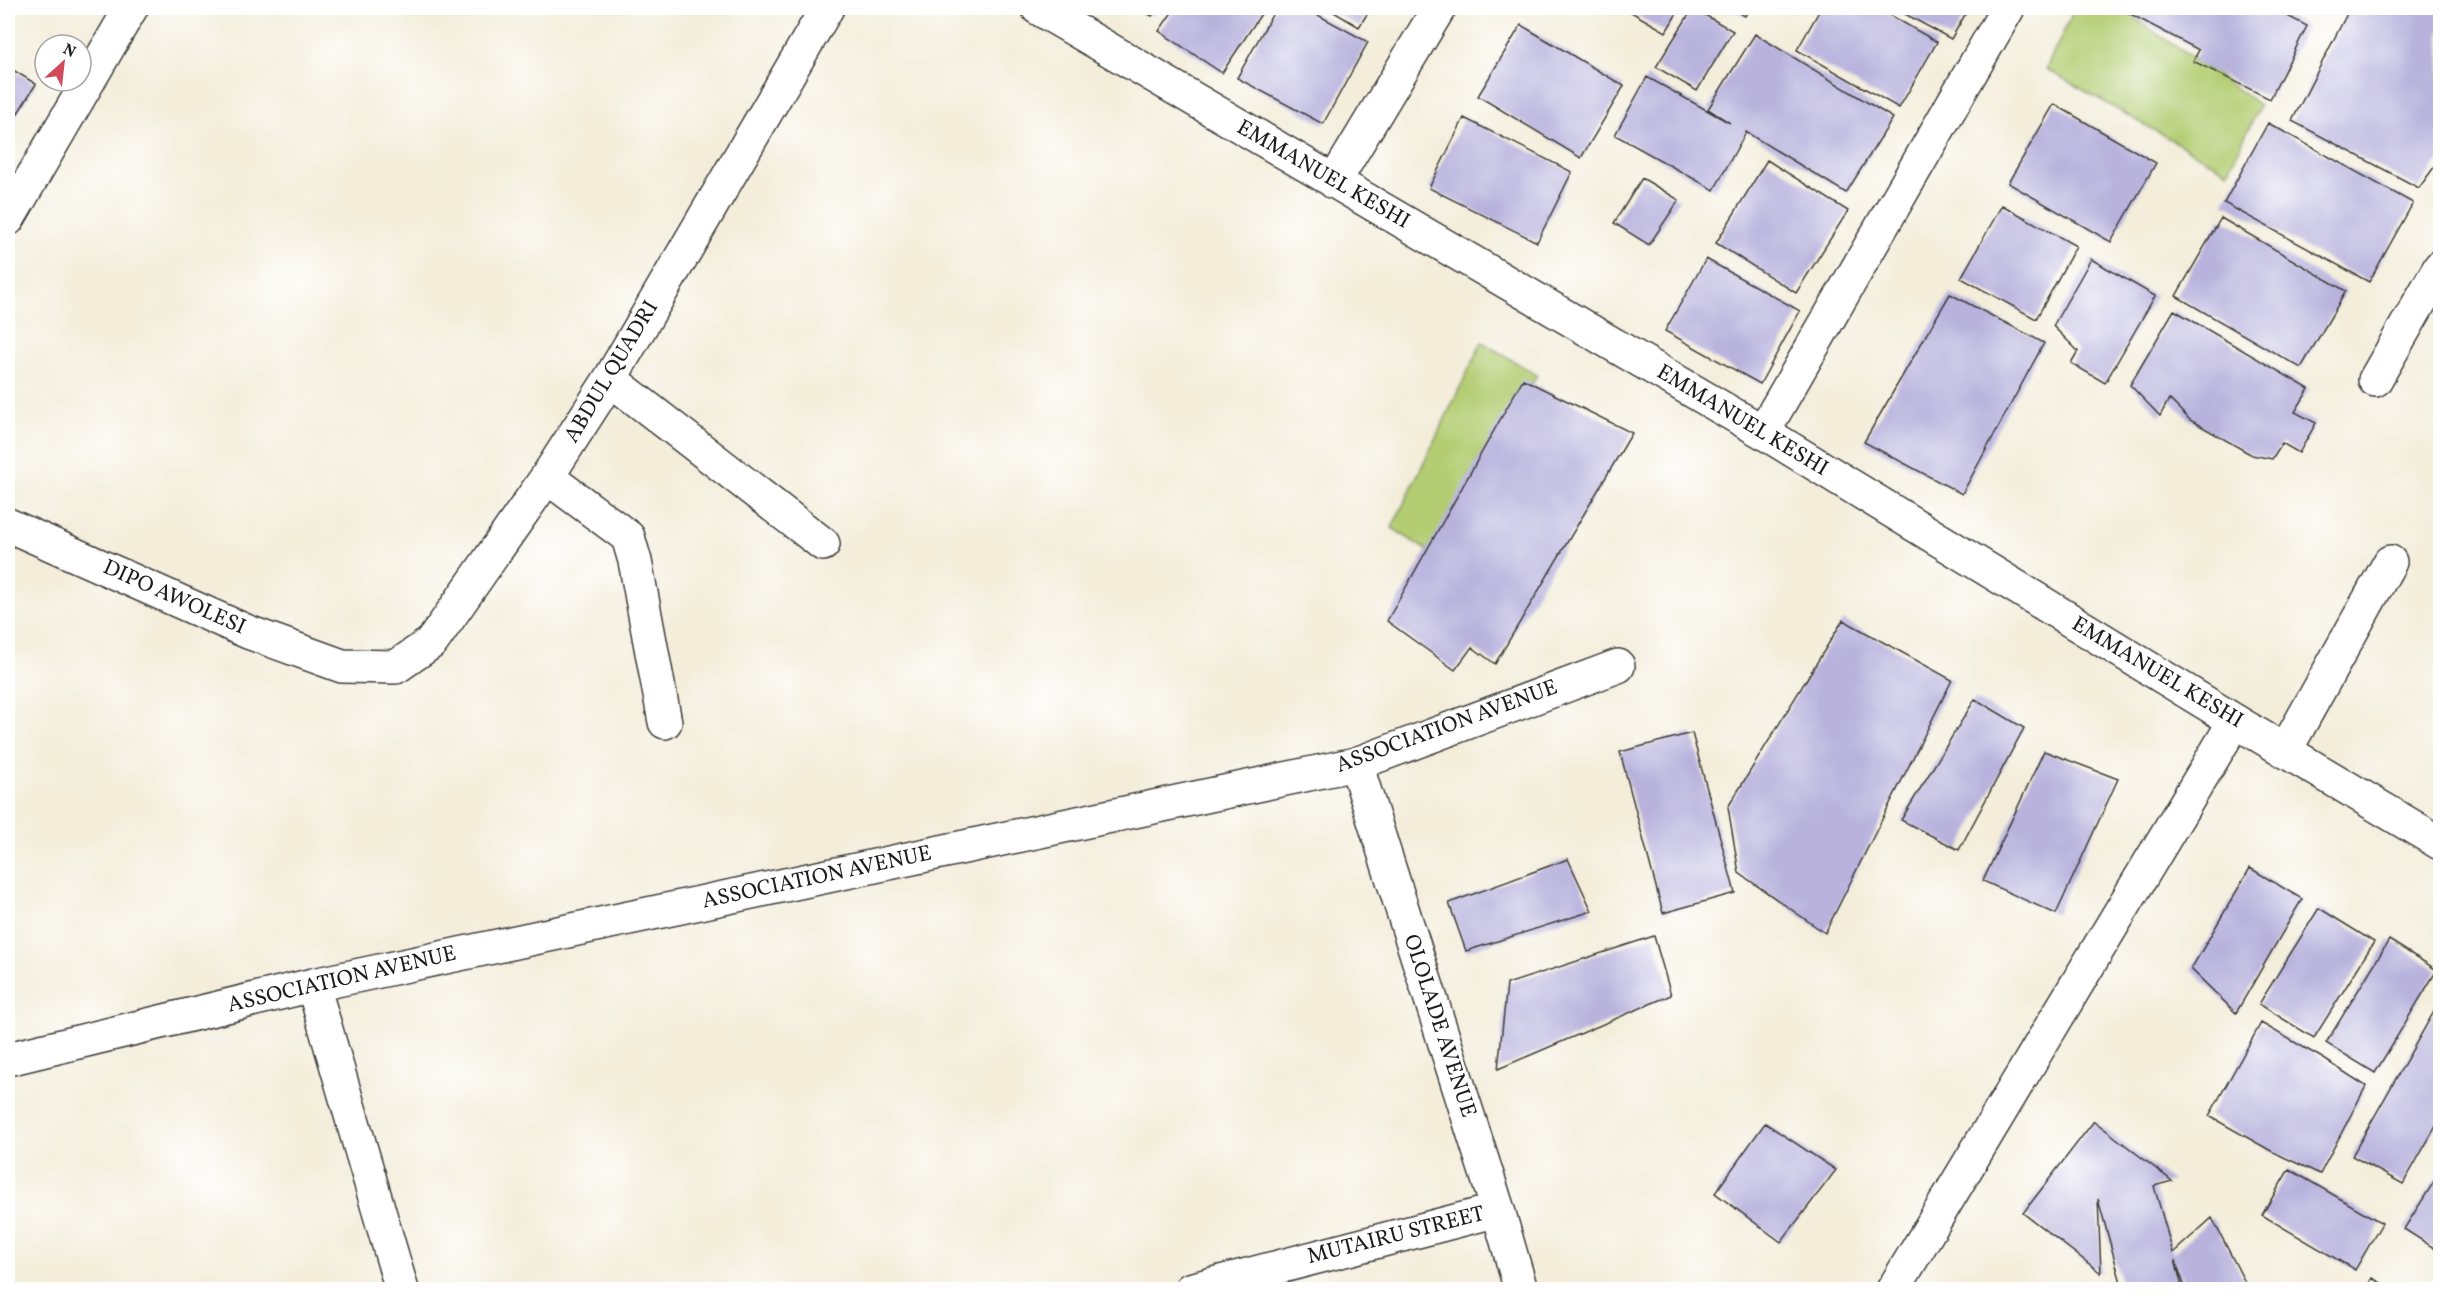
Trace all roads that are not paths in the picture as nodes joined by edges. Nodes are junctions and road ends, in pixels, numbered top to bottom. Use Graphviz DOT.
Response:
graph roads {
  1 [pos="131,8"];
  2 [pos="827,8"];
  3 [pos="1038,8"];
  4 [pos="1439,8"];
  5 [pos="2007,8"];
  6 [pos="1334,182"];
  7 [pos="8,219"];
  8 [pos="2440,267"];
  9 [pos="610,379"];
  10 [pos="2375,380"];
  11 [pos="1763,432"];
  12 [pos="547,477"];
  13 [pos="8,525"];
  14 [pos="823,544"];
  15 [pos="2390,562"];
  16 [pos="342,666"];
  17 [pos="1618,666"];
  18 [pos="2235,721"];
  19 [pos="666,722"];
  20 [pos="2285,751"];
  21 [pos="1356,764"];
  22 [pos="2440,843"];
  23 [pos="313,985"];
  24 [pos="8,1059"];
  25 [pos="1498,1210"];
  26 [pos="402,1290"];
  27 [pos="1190,1290"];
  28 [pos="1521,1290"];
  29 [pos="1893,1290"];
  1 -- 7 [label="street"];
  2 -- 9 [label="street, ABDUL QUADRI"];
  3 -- 6 [label="street, EMMANUEL KESHI"];
  4 -- 6 [label="street"];
  5 -- 11 [label="street"];
  6 -- 11 [label="street, EMMANUEL KESHI"];
  8 -- 10 [label="street"];
  9 -- 12 [label="street, ABDUL QUADRI"];
  9 -- 14 [label="street"];
  11 -- 18 [label="street, EMMANUEL KESHI"];
  12 -- 16 [label="street, ABDUL QUADRI"];
  12 -- 19 [label="street"];
  13 -- 16 [label="street, DIPO AWOLESI"];
  15 -- 20 [label="street"];
  17 -- 21 [label="street, ASSOCIATION AVENUE"];
  18 -- 20 [label="street, EMMANUEL KESHI"];
  18 -- 29 [label="street"];
  20 -- 22 [label="street, EMMANUEL KESHI"];
  21 -- 23 [label="street, ASSOCIATION AVENUE"];
  21 -- 25 [label="street, OLOLADE AVENUE"];
  23 -- 24 [label="street, ASSOCIATION AVENUE"];
  23 -- 26 [label="street"];
  25 -- 27 [label="street, MUTAIRU STREET"];
  25 -- 28 [label="street, OLOLADE AVENUE"];
}
